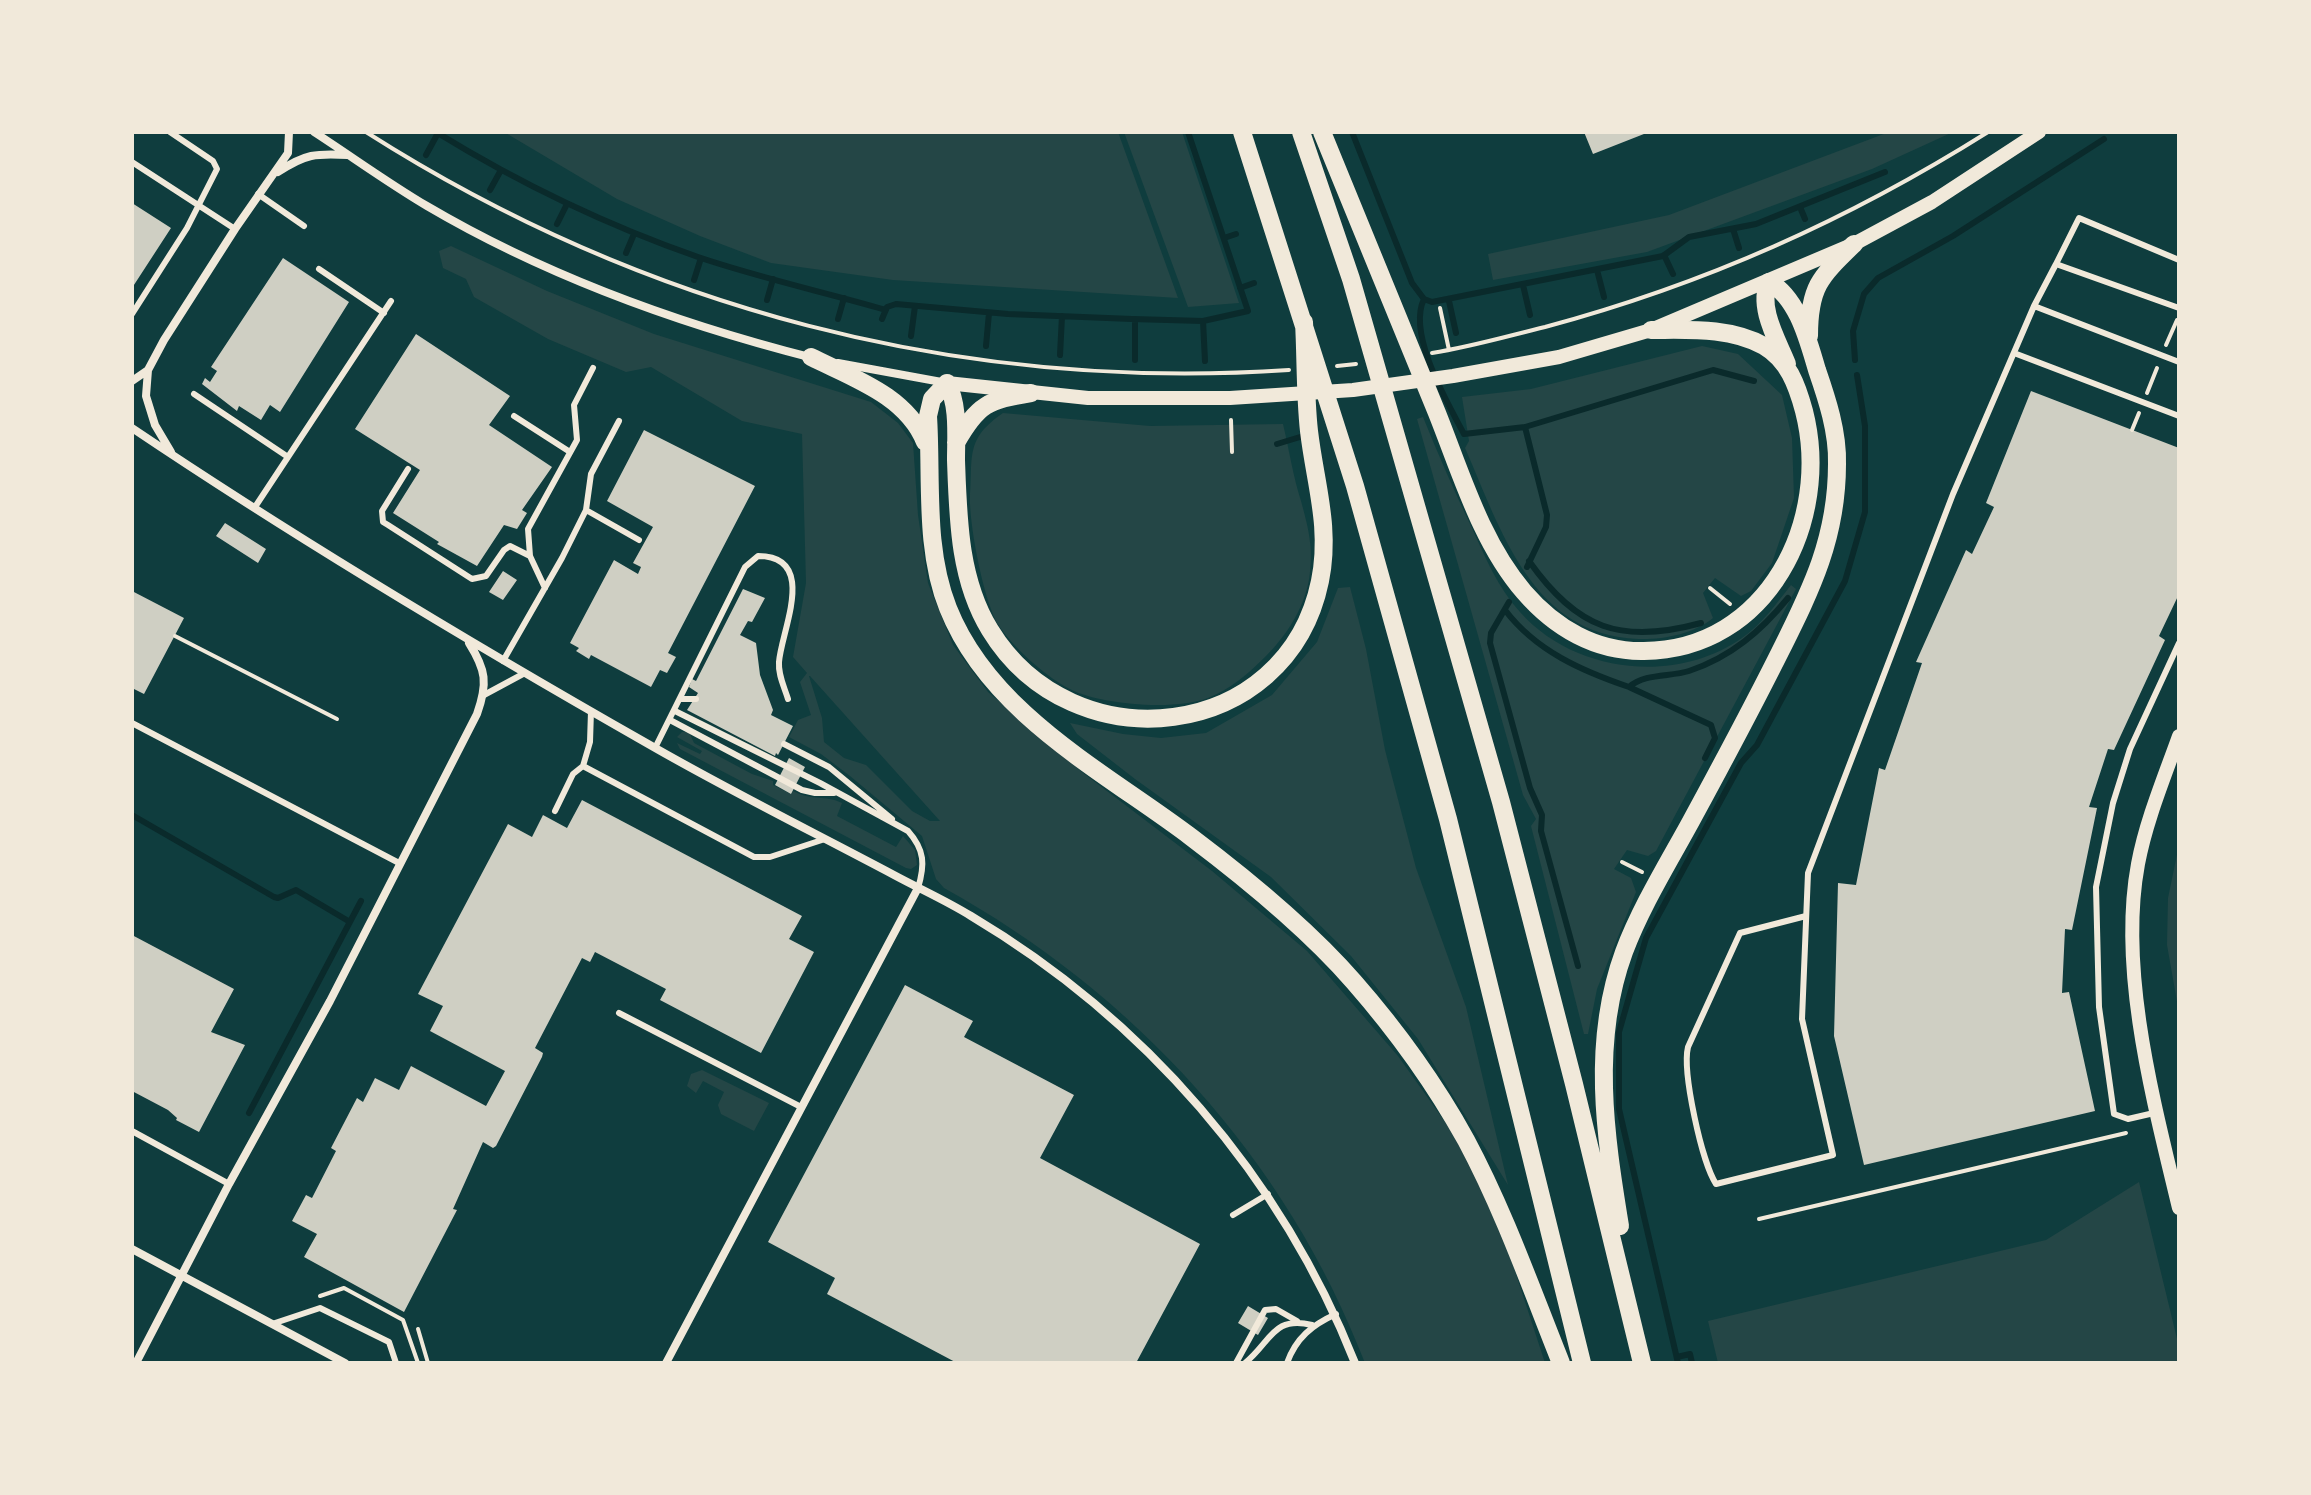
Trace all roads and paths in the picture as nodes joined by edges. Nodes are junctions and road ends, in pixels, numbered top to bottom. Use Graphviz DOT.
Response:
graph roads {
  1 [pos="170,132"];
  2 [pos="289,132"];
  3 [pos="314,132"];
  4 [pos="366,132"];
  5 [pos="1242,132"];
  6 [pos="1301,132"];
  7 [pos="1322,132"];
  8 [pos="1988,132"];
  9 [pos="2039,132"];
  10 [pos="349,155"];
  11 [pos="132,162"];
  12 [pos="274,174"];
  13 [pos="258,194"];
  14 [pos="198,206"];
  15 [pos="304,226"];
  16 [pos="235,229"];
  17 [pos="1854,244"];
  18 [pos="2179,260"];
  19 [pos="2056,264"];
  20 [pos="319,269"];
  21 [pos="1769,282"];
  22 [pos="391,301"];
  23 [pos="2034,306"];
  24 [pos="1440,308"];
  25 [pos="2179,311"];
  26 [pos="384,313"];
  27 [pos="132,314"];
  28 [pos="1304,322"];
  29 [pos="1651,330"];
  30 [pos="1809,343"];
  31 [pos="2014,353"];
  32 [pos="2162,356"];
  33 [pos="811,357"];
  34 [pos="2179,362"];
  35 [pos="1787,364"];
  36 [pos="593,368"];
  37 [pos="148,370"];
  38 [pos="1223,374"];
  39 [pos="132,381"];
  40 [pos="947,383"];
  41 [pos="1031,393"];
  42 [pos="194,394"];
  43 [pos="2143,403"];
  44 [pos="514,416"];
  45 [pos="2179,416"];
  46 [pos="1231,420"];
  47 [pos="619,421"];
  48 [pos="132,428"];
  49 [pos="2132,430"];
  50 [pos="956,443"];
  51 [pos="570,452"];
  52 [pos="1232,452"];
  53 [pos="174,456"];
  54 [pos="931,456"];
  55 [pos="288,457"];
  56 [pos="408,469"];
  57 [pos="255,507"];
  58 [pos="586,510"];
  59 [pos="639,540"];
  60 [pos="530,556"];
  61 [pos="545,588"];
  62 [pos="175,636"];
  63 [pos="466,639"];
  64 [pos="2179,643"];
  65 [pos="503,661"];
  66 [pos="523,674"];
  67 [pos="484,695"];
  68 [pos="696,699"];
  69 [pos="788,699"];
  70 [pos="679,700"];
  71 [pos="591,711"];
  72 [pos="675,711"];
  73 [pos="337,719"];
  74 [pos="670,720"];
  75 [pos="132,723"];
  76 [pos="2179,736"];
  77 [pos="784,744"];
  78 [pos="655,748"];
  79 [pos="583,766"];
  80 [pos="838,793"];
  81 [pos="555,811"];
  82 [pos="908,831"];
  83 [pos="826,839"];
  84 [pos="399,863"];
  85 [pos="918,888"];
  86 [pos="1806,916"];
  87 [pos="619,1013"];
  88 [pos="801,1107"];
  89 [pos="2158,1119"];
  90 [pos="132,1131"];
  91 [pos="229,1184"];
  92 [pos="1268,1194"];
  93 [pos="2179,1208"];
  94 [pos="1233,1215"];
  95 [pos="1759,1219"];
  96 [pos="132,1249"];
  97 [pos="181,1276"];
  98 [pos="314,1298"];
  99 [pos="1336,1314"];
  100 [pos="1297,1321"];
  101 [pos="272,1324"];
  102 [pos="1312,1325"];
  103 [pos="418,1329"];
  104 [pos="670,1362"];
  105 [pos="136,1363"];
  106 [pos="345,1363"];
  107 [pos="396,1363"];
  108 [pos="418,1363"];
  109 [pos="428,1363"];
  110 [pos="1236,1363"];
  111 [pos="1245,1363"];
  112 [pos="1287,1363"];
  113 [pos="1355,1363"];
  114 [pos="1561,1363"];
  115 [pos="1582,1363"];
  116 [pos="1642,1363"];
  1 -- 14 [label="lane"];
  2 -- 12 [label="street"];
  3 -- 10 [label="street"];
  4 -- 38 [label="path"];
  5 -- 28 [label="highway"];
  6 -- 116 [label="highway"];
  7 -- 35 [label="highway"];
  8 -- 24 [label="path"];
  9 -- 17 [label="street"];
  10 -- 12 [label="street"];
  10 -- 33 [label="street"];
  11 -- 14 [label="lane"];
  12 -- 13 [label="street"];
  13 -- 15 [label="lane"];
  13 -- 16 [label="street"];
  14 -- 16 [label="lane"];
  14 -- 27 [label="lane"];
  16 -- 37 [label="street"];
  17 -- 21 [label="street"];
  17 -- 30 [label="highway"];
  18 -- 19 [label="lane"];
  19 -- 23 [label="lane"];
  19 -- 25 [label="lane"];
  20 -- 26 [label="lane"];
  21 -- 29 [label="street"];
  21 -- 30 [label="highway"];
  21 -- 35 [label="highway"];
  22 -- 26 [label="lane"];
  23 -- 31 [label="lane"];
  23 -- 32 [label="lane"];
  25 -- 32 [label="path"];
  26 -- 55 [label="lane"];
  28 -- 50 [label="highway"];
  28 -- 115 [label="highway"];
  29 -- 35 [label="highway"];
  29 -- 41 [label="street"];
  30 -- 116 [label="highway"];
  31 -- 43 [label="lane"];
  31 -- 86 [label="lane"];
  32 -- 34 [label="lane"];
  32 -- 43 [label="path"];
  33 -- 40 [label="street"];
  33 -- 54 [label="highway"];
  36 -- 51 [label="lane"];
  37 -- 39 [label="street"];
  37 -- 53 [label="street"];
  40 -- 41 [label="street"];
  40 -- 50 [label="highway"];
  40 -- 54 [label="highway"];
  41 -- 50 [label="highway"];
  42 -- 55 [label="lane"];
  43 -- 45 [label="lane"];
  43 -- 49 [label="path"];
  44 -- 51 [label="lane"];
  46 -- 52 [label="path"];
  47 -- 58 [label="lane"];
  48 -- 53 [label="street"];
  51 -- 60 [label="lane"];
  53 -- 57 [label="street"];
  54 -- 114 [label="highway"];
  55 -- 57 [label="lane"];
  56 -- 60 [label="lane"];
  57 -- 63 [label="street"];
  58 -- 59 [label="lane"];
  58 -- 61 [label="lane"];
  60 -- 61 [label="lane"];
  61 -- 65 [label="lane"];
  62 -- 73 [label="path"];
  63 -- 65 [label="street"];
  63 -- 67 [label="street"];
  64 -- 89 [label="lane"];
  65 -- 66 [label="street"];
  66 -- 67 [label="lane"];
  66 -- 71 [label="street"];
  67 -- 84 [label="street"];
  68 -- 70 [label="lane"];
  69 -- 70 [label="lane"];
  70 -- 72 [label="lane"];
  71 -- 78 [label="street"];
  71 -- 79 [label="lane"];
  72 -- 74 [label="lane"];
  72 -- 80 [label="lane"];
  74 -- 78 [label="lane"];
  74 -- 80 [label="lane"];
  75 -- 84 [label="lane"];
  76 -- 89 [label="street"];
  77 -- 82 [label="lane"];
  78 -- 83 [label="street"];
  79 -- 81 [label="lane"];
  79 -- 83 [label="lane"];
  80 -- 82 [label="lane"];
  82 -- 85 [label="lane"];
  83 -- 85 [label="street"];
  84 -- 91 [label="street"];
  85 -- 88 [label="street"];
  85 -- 92 [label="street"];
  86 -- 86 [label="lane"];
  87 -- 88 [label="lane"];
  88 -- 104 [label="street"];
  89 -- 93 [label="street"];
  89 -- 95 [label="path"];
  90 -- 91 [label="lane"];
  91 -- 97 [label="street"];
  92 -- 94 [label="lane"];
  92 -- 99 [label="street"];
  96 -- 97 [label="street"];
  97 -- 101 [label="street"];
  97 -- 105 [label="street"];
  98 -- 108 [label="path"];
  99 -- 102 [label="lane"];
  99 -- 113 [label="street"];
  100 -- 102 [label="lane"];
  100 -- 110 [label="lane"];
  100 -- 111 [label="lane"];
  101 -- 106 [label="street"];
  101 -- 107 [label="lane"];
  102 -- 112 [label="lane"];
  103 -- 109 [label="path"];
}
